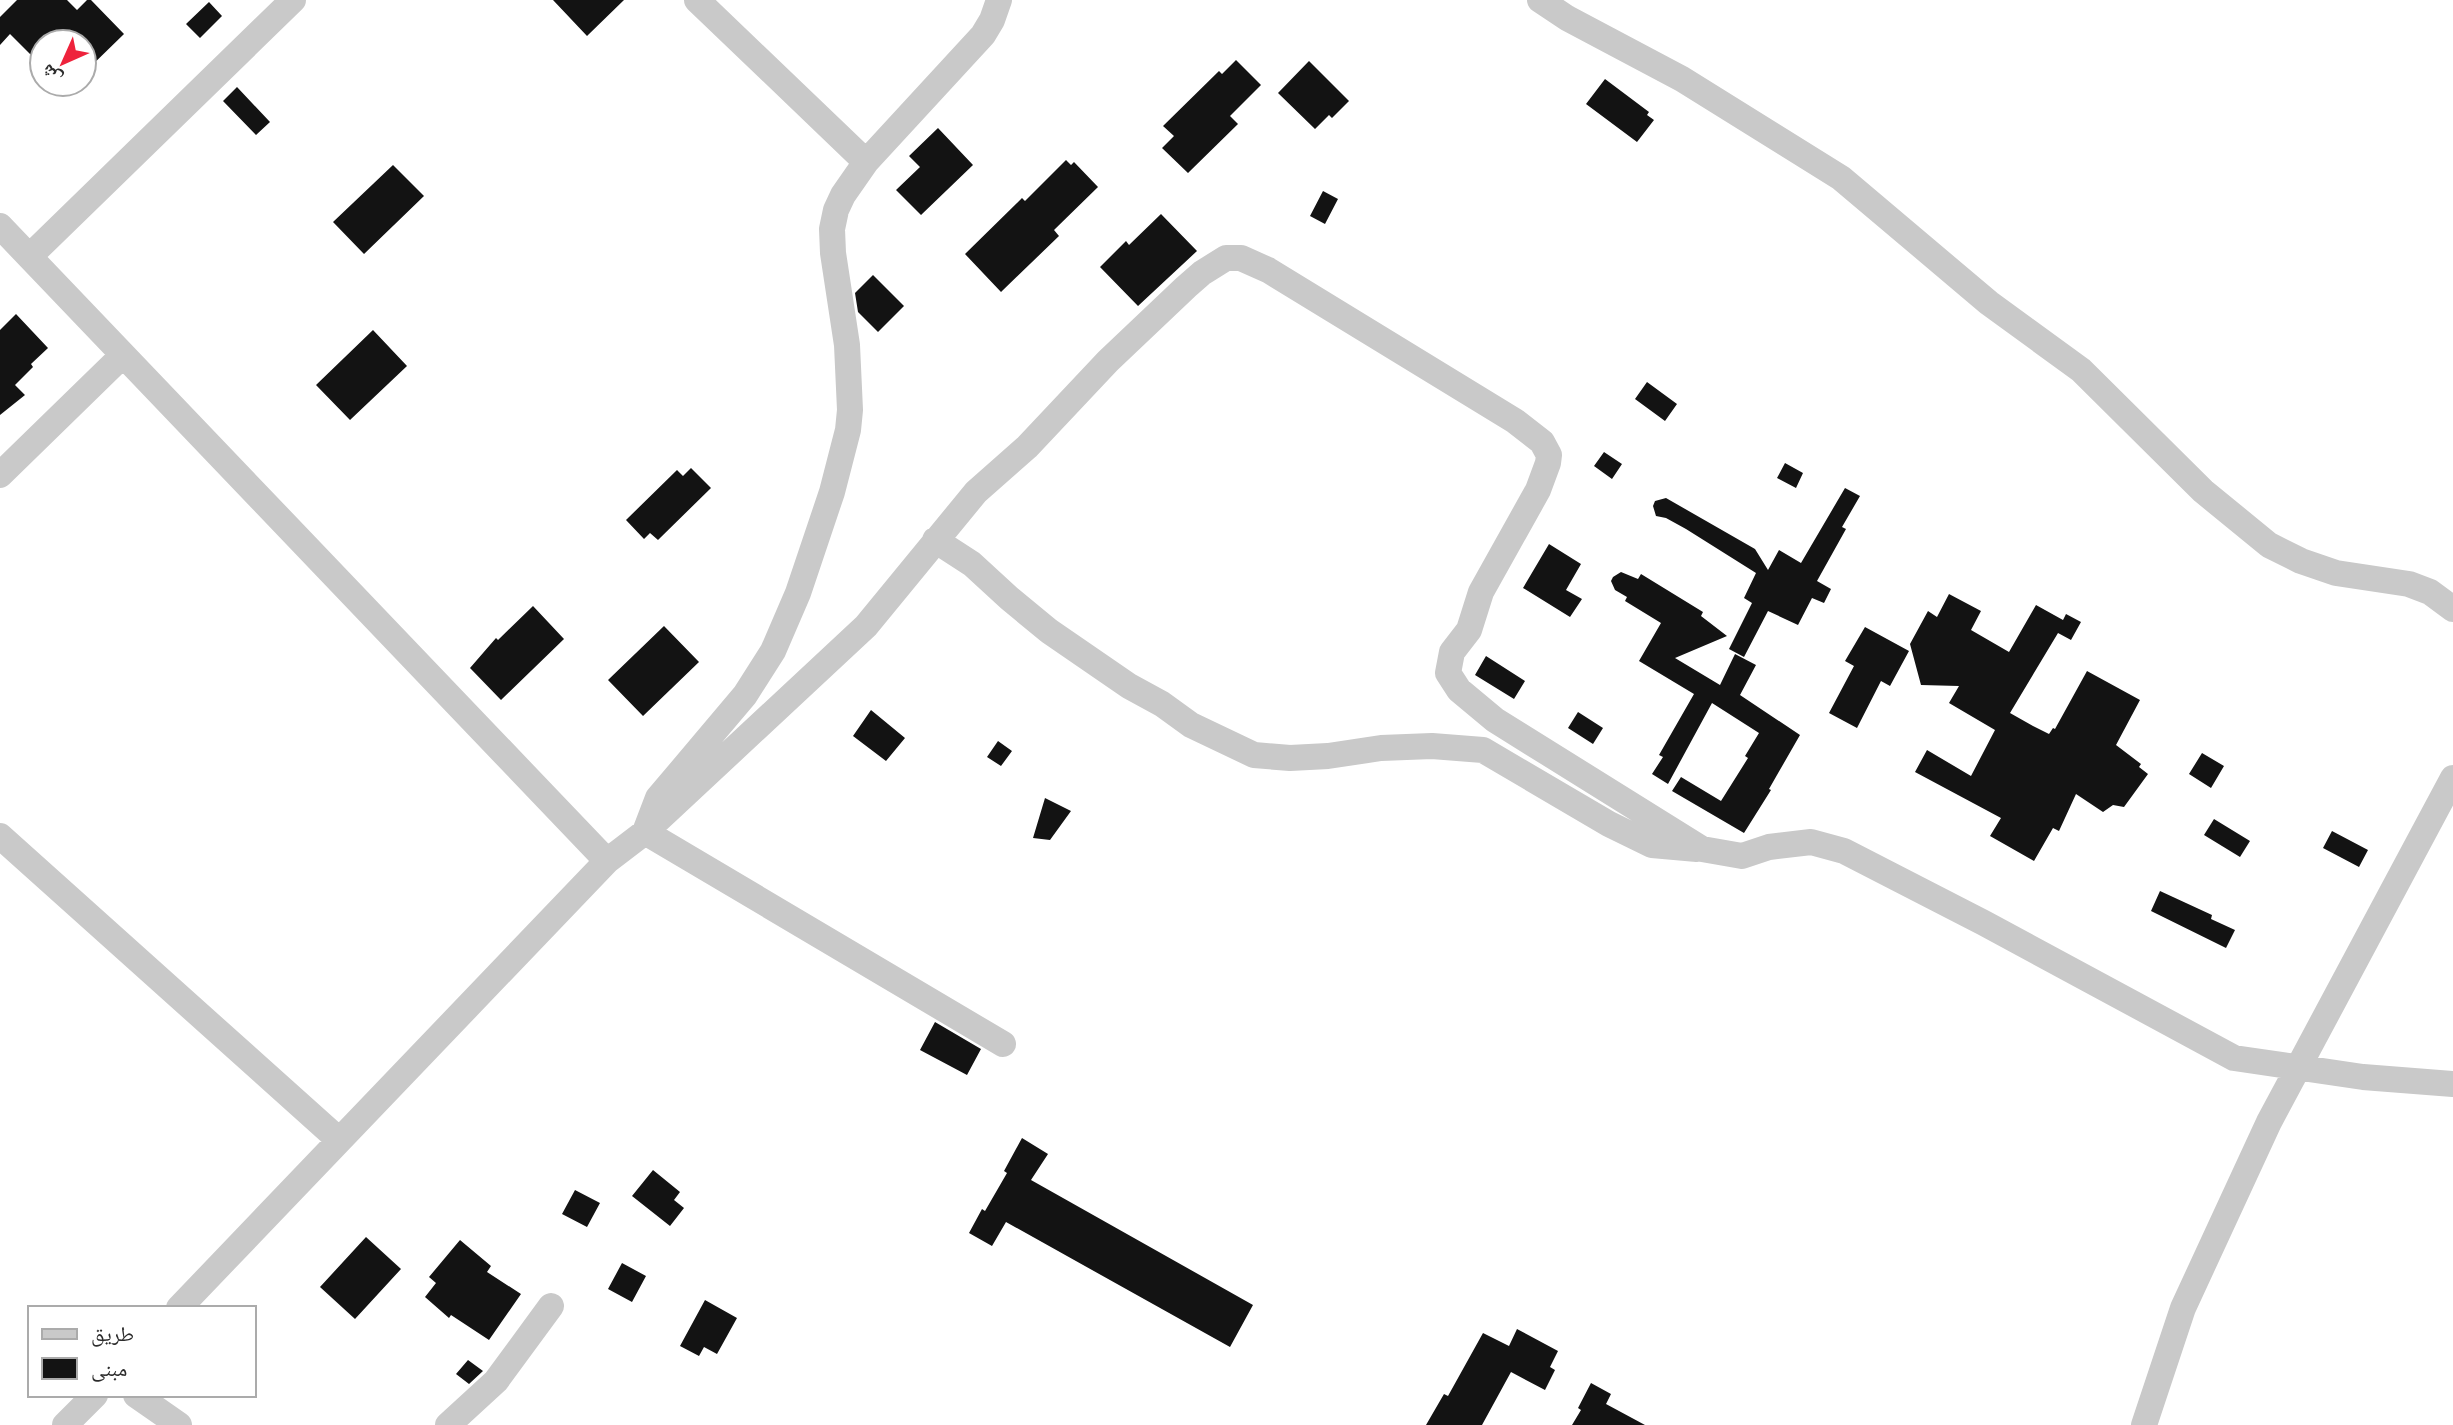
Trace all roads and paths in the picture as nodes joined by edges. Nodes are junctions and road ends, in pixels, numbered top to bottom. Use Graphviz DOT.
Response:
graph roads {
  1 [pos="293,0"];
  2 [pos="697,0"];
  3 [pos="974,0"];
  4 [pos="1540,0"];
  5 [pos="996,10"];
  6 [pos="866,162"];
  7 [pos="0,226"];
  8 [pos="30,256"];
  9 [pos="123,355"];
  10 [pos="0,475"];
  11 [pos="935,540"];
  12 [pos="2453,609"];
  13 [pos="2453,778"];
  14 [pos="645,832"];
  15 [pos="0,836"];
  16 [pos="1702,849"];
  17 [pos="607,860"];
  18 [pos="1003,1044"];
  19 [pos="2297,1068"];
  20 [pos="2453,1084"];
  21 [pos="339,1140"];
  22 [pos="181,1306"];
  23 [pos="551,1306"];
  24 [pos="93,1397"];
  25 [pos="138,1397"];
  26 [pos="65,1425"];
  27 [pos="179,1425"];
  28 [pos="449,1425"];
  29 [pos="2144,1425"];
  1 -- 8 [label="street"];
  2 -- 6 [label="street"];
  3 -- 5 [label="street"];
  4 -- 12 [label="street"];
  5 -- 6 [label="street"];
  6 -- 14 [label="street"];
  7 -- 8 [label="street"];
  8 -- 9 [label="street"];
  9 -- 10 [label="street"];
  9 -- 17 [label="street"];
  11 -- 14 [label="street"];
  11 -- 16 [label="street"];
  11 -- 16 [label="street"];
  13 -- 19 [label="street"];
  14 -- 17 [label="street"];
  14 -- 18 [label="street"];
  15 -- 21 [label="street"];
  16 -- 19 [label="street"];
  17 -- 21 [label="street"];
  19 -- 20 [label="street"];
  19 -- 29 [label="street"];
  21 -- 22 [label="street"];
  23 -- 28 [label="street"];
  24 -- 26 [label="street"];
  25 -- 27 [label="street"];
}
